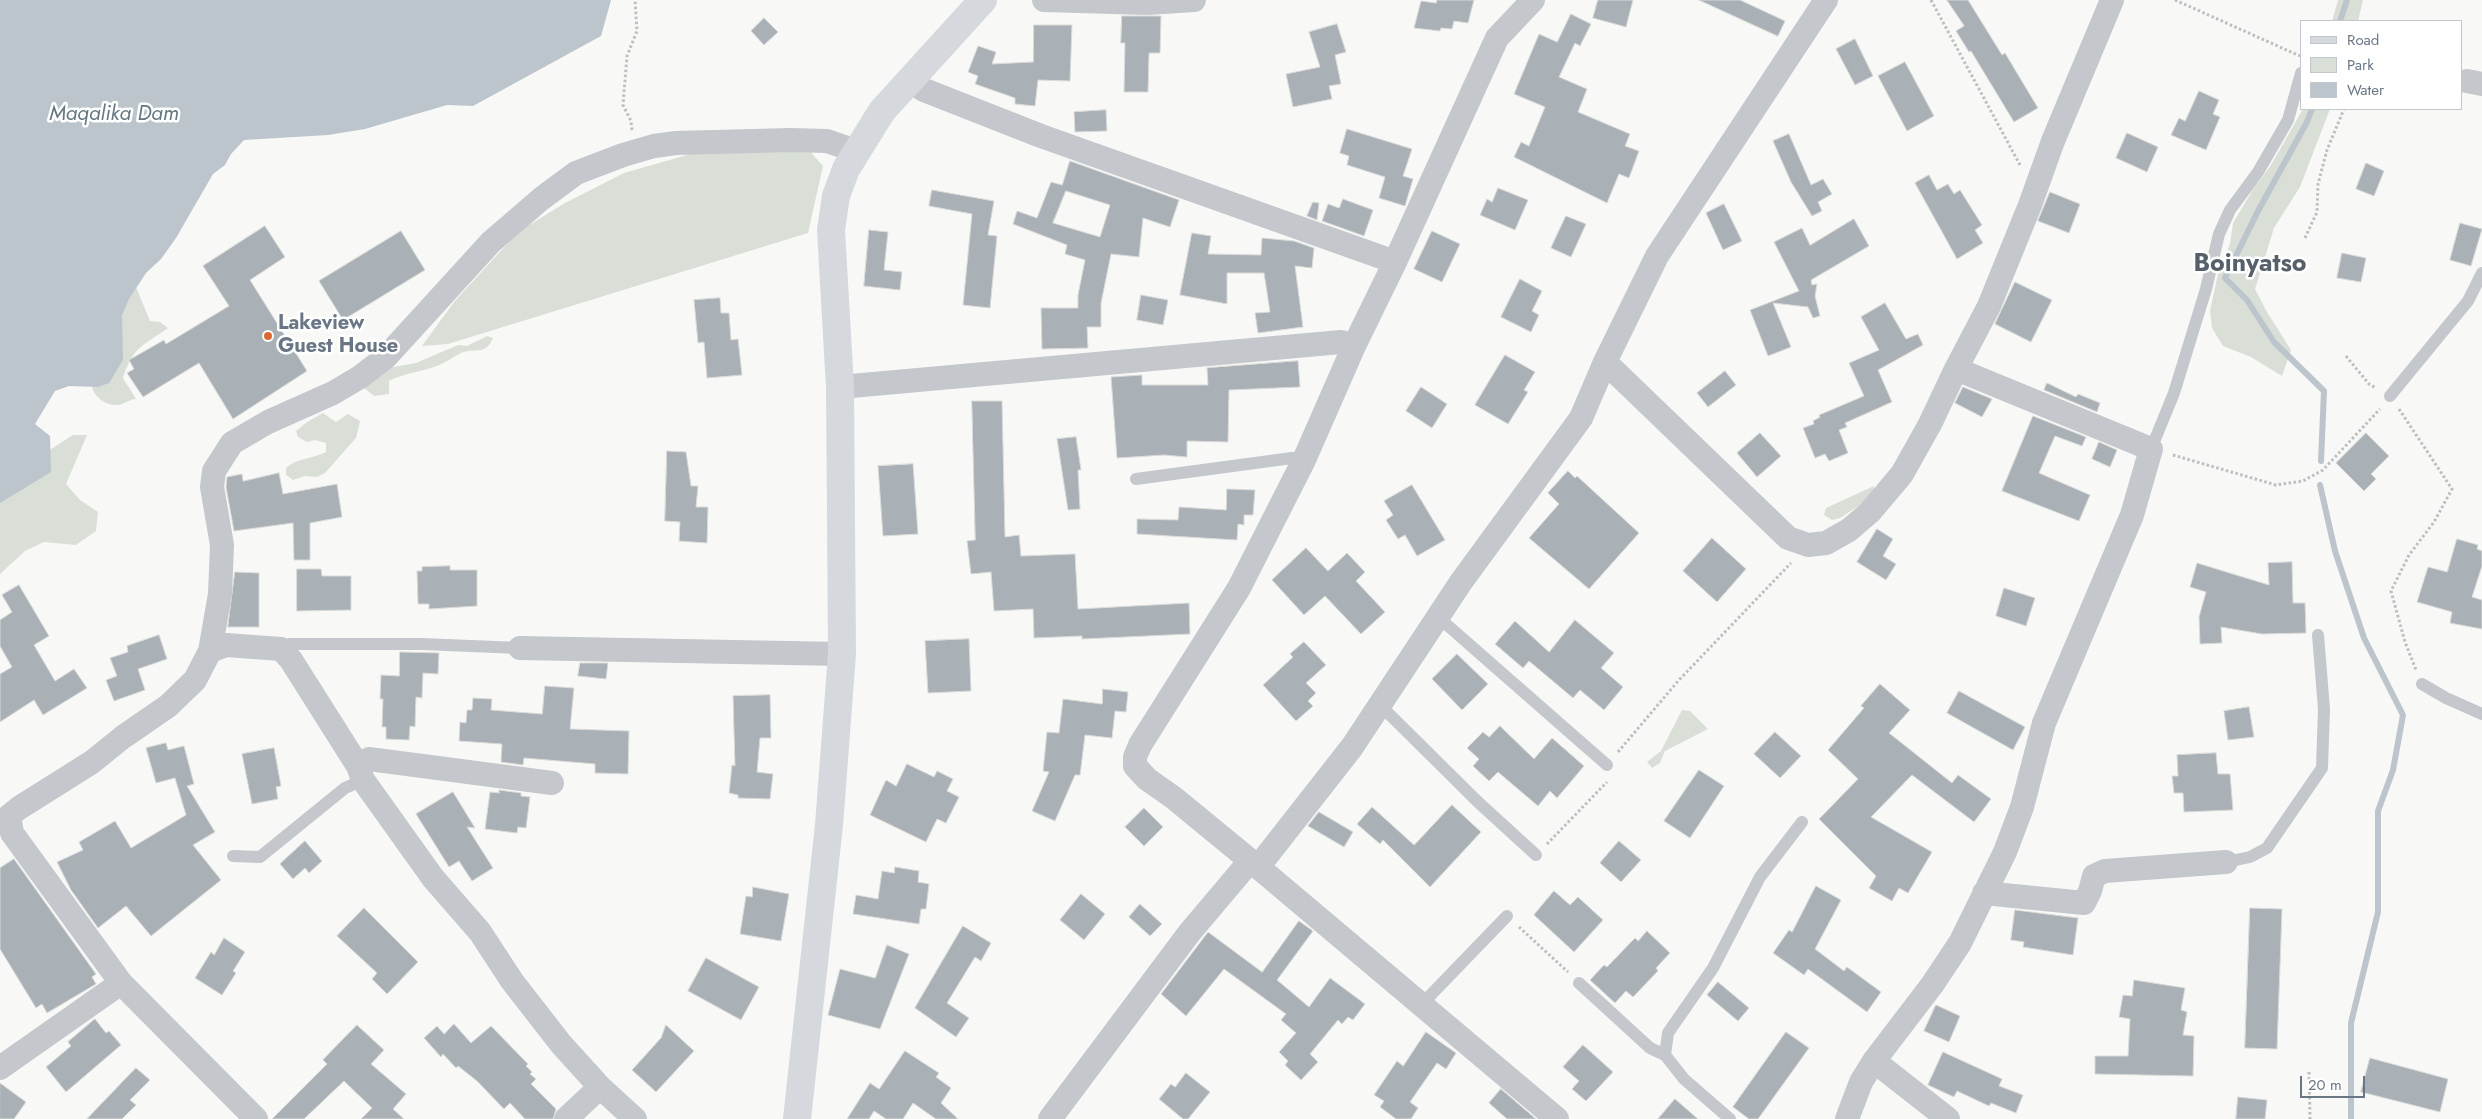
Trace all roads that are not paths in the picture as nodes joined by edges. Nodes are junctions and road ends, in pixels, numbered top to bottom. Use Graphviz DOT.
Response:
graph roads {
  1 [pos="983,0"];
  2 [pos="1044,0"];
  3 [pos="1194,0"];
  4 [pos="1533,0"];
  5 [pos="1826,0"];
  6 [pos="2112,0"];
  7 [pos="2300,77"];
  8 [pos="908,80"];
  9 [pos="856,150"];
  10 [pos="1395,262"];
  11 [pos="2482,273"];
  12 [pos="1354,346"];
  13 [pos="1605,362"];
  14 [pos="1956,369"];
  15 [pos="840,387"];
  16 [pos="2390,396"];
  17 [pos="2150,449"];
  18 [pos="1304,460"];
  19 [pos="1136,478"];
  20 [pos="1438,617"];
  21 [pos="2318,635"];
  22 [pos="520,648"];
  23 [pos="281,649"];
  24 [pos="210,651"];
  25 [pos="842,654"];
  26 [pos="2422,684"];
  27 [pos="1380,705"];
  28 [pos="2482,714"];
  29 [pos="1607,765"];
  30 [pos="360,773"];
  31 [pos="552,783"];
  32 [pos="1802,822"];
  33 [pos="1536,854"];
  34 [pos="233,856"];
  35 [pos="2226,862"];
  36 [pos="1254,864"];
  37 [pos="1984,893"];
  38 [pos="1507,916"];
  39 [pos="121,983"];
  40 [pos="1580,983"];
  41 [pos="1421,1005"];
  42 [pos="1665,1055"];
  43 [pos="1874,1061"];
  44 [pos="0,1068"];
  45 [pos="600,1087"];
  46 [pos="256,1119"];
  47 [pos="566,1119"];
  48 [pos="635,1119"];
  49 [pos="796,1119"];
  50 [pos="1050,1119"];
  51 [pos="1558,1119"];
  52 [pos="1730,1119"];
  53 [pos="1847,1119"];
  54 [pos="1948,1119"];
  1 -- 8 [label="main road"];
  2 -- 3 [label="street"];
  4 -- 10 [label="street"];
  5 -- 13 [label="street"];
  6 -- 14 [label="street"];
  7 -- 17 [label="lane"];
  8 -- 9 [label="main road"];
  8 -- 10 [label="street"];
  9 -- 15 [label="main road"];
  9 -- 24 [label="street"];
  10 -- 12 [label="street"];
  11 -- 16 [label="lane"];
  12 -- 15 [label="street"];
  12 -- 18 [label="street"];
  13 -- 14 [label="street"];
  13 -- 20 [label="street"];
  14 -- 17 [label="street"];
  15 -- 25 [label="main road"];
  17 -- 37 [label="street"];
  18 -- 19 [label="lane"];
  18 -- 36 [label="street"];
  20 -- 27 [label="street"];
  20 -- 29 [label="lane"];
  21 -- 35 [label="lane"];
  22 -- 23 [label="lane"];
  22 -- 25 [label="street"];
  23 -- 24 [label="street"];
  23 -- 30 [label="street"];
  24 -- 39 [label="street"];
  25 -- 49 [label="main road"];
  26 -- 28 [label="lane"];
  27 -- 33 [label="lane"];
  27 -- 36 [label="street"];
  30 -- 31 [label="street"];
  30 -- 34 [label="lane"];
  30 -- 45 [label="street"];
  32 -- 42 [label="lane"];
  35 -- 37 [label="street"];
  36 -- 41 [label="street"];
  36 -- 50 [label="street"];
  37 -- 43 [label="street"];
  38 -- 41 [label="lane"];
  39 -- 44 [label="street"];
  39 -- 46 [label="street"];
  40 -- 42 [label="lane"];
  41 -- 51 [label="street"];
  42 -- 52 [label="lane"];
  43 -- 53 [label="street"];
  43 -- 54 [label="street"];
  45 -- 47 [label="street"];
  45 -- 48 [label="street"];
}
